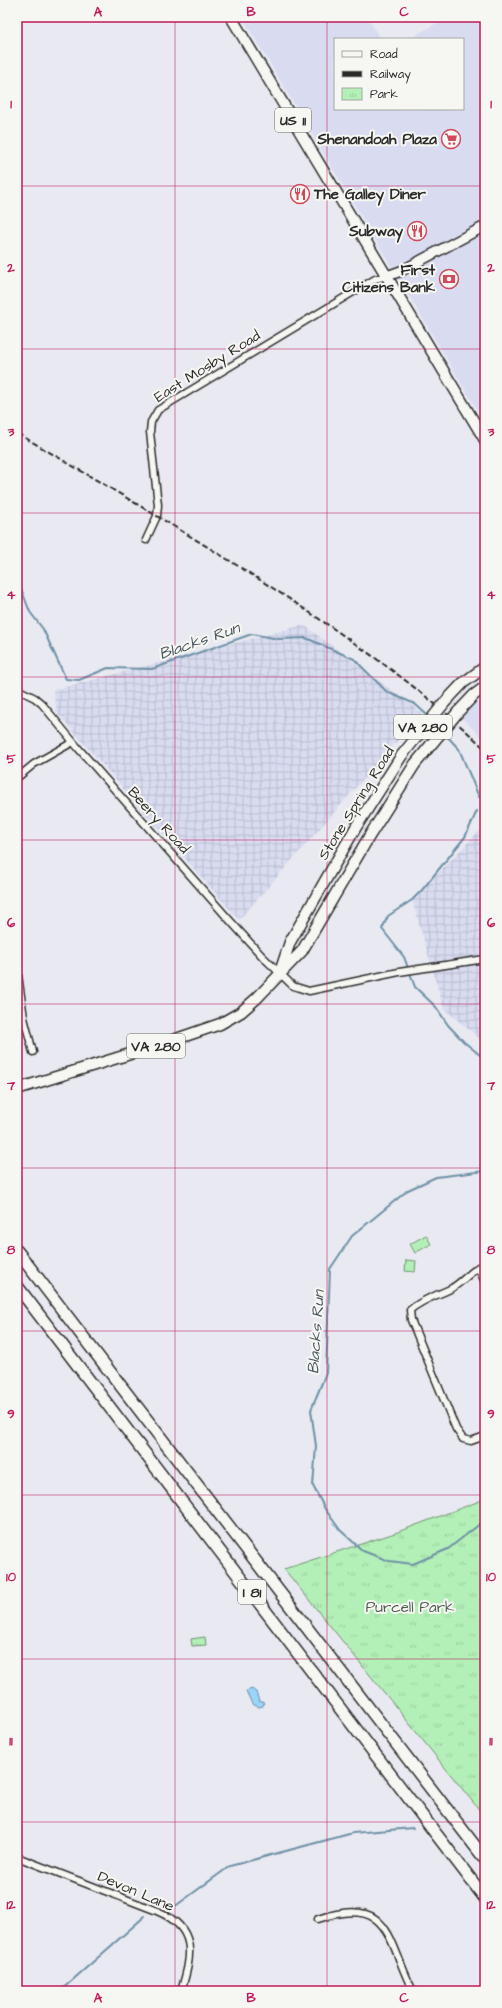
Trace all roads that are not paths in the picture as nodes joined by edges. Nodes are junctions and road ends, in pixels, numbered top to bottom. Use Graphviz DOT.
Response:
graph roads {
  1 [pos="231,17"];
  2 [pos="485,226"];
  3 [pos="387,276"];
  4 [pos="485,440"];
  5 [pos="146,540"];
  6 [pos="485,667"];
  7 [pos="485,687"];
  8 [pos="17,689"];
  9 [pos="73,742"];
  10 [pos="17,778"];
  11 [pos="485,959"];
  12 [pos="17,967"];
  13 [pos="279,974"];
  14 [pos="33,1052"];
  15 [pos="17,1089"];
  16 [pos="17,1251"];
  17 [pos="485,1264"];
  18 [pos="478,1267"];
  19 [pos="485,1282"];
  20 [pos="17,1286"];
  21 [pos="485,1436"];
  22 [pos="17,1857"];
  23 [pos="485,1859"];
  24 [pos="485,1898"];
  25 [pos="318,1919"];
  26 [pos="181,1991"];
  27 [pos="413,1991"];
  1 -- 3 [label="main road, US 11"];
  2 -- 3 [label="main road"];
  3 -- 4 [label="main road, US 11"];
  3 -- 5 [label="street, East Mosby Road"];
  6 -- 13 [label="main road, Stone Spring Road / VA 280, bridge"];
  7 -- 13 [label="main road, Stone Spring Road / VA 280, bridge"];
  8 -- 9 [label="street, Beery Road"];
  9 -- 10 [label="street"];
  9 -- 13 [label="street, Beery Road"];
  11 -- 13 [label="street"];
  12 -- 14 [label="street"];
  13 -- 15 [label="main road, Stone Spring Road / VA 280"];
  16 -- 23 [label="highway, I 81"];
  17 -- 18 [label="street"];
  18 -- 19 [label="street"];
  18 -- 21 [label="street"];
  20 -- 24 [label="highway, I 81"];
  22 -- 26 [label="street, Devon Lane"];
  25 -- 27 [label="street"];
}
